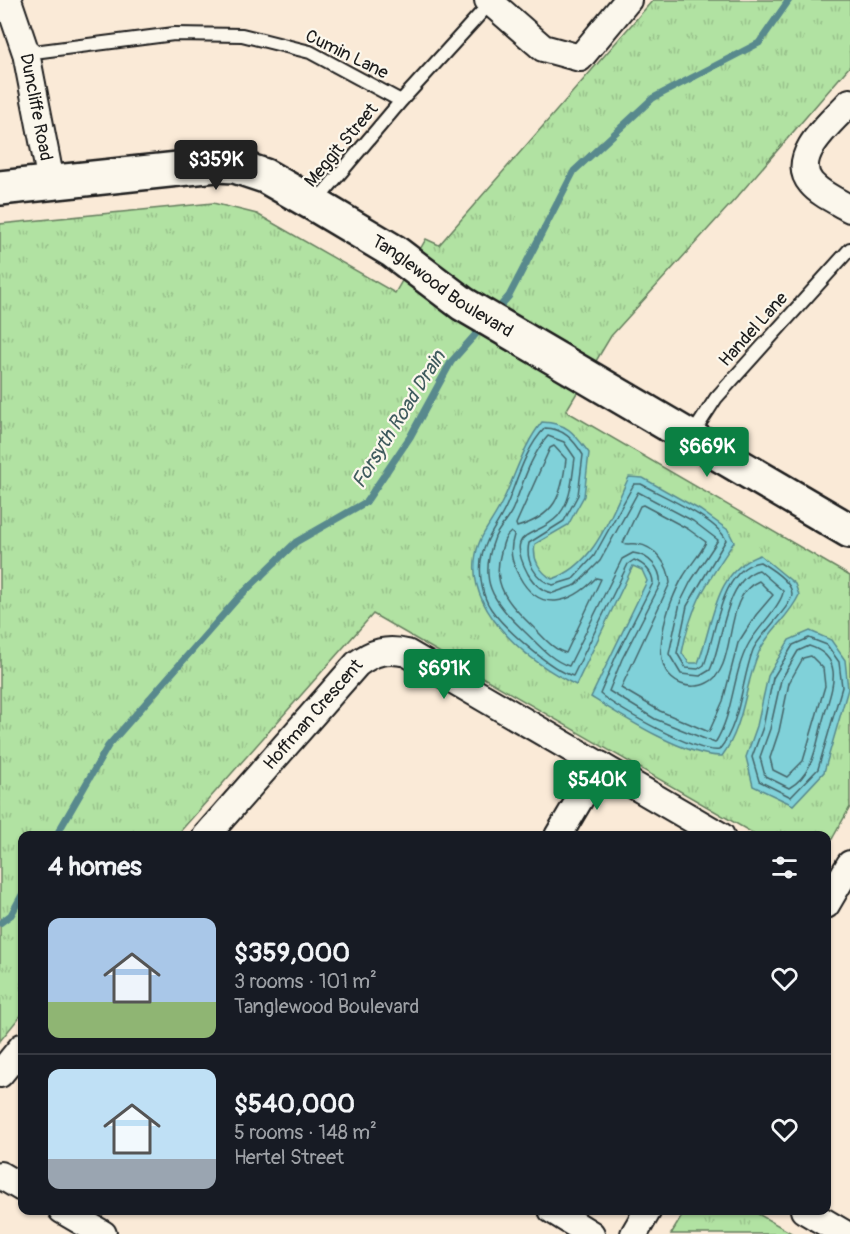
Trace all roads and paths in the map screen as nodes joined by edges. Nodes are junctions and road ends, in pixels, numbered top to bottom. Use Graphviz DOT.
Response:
graph roads {
  1 [pos="8,0"];
  2 [pos="628,0"];
  3 [pos="490,1"];
  4 [pos="26,53"];
  5 [pos="401,101"];
  6 [pos="850,102"];
  7 [pos="51,182"];
  8 [pos="0,188"];
  9 [pos="314,204"];
  10 [pos="850,209"];
  11 [pos="850,249"];
  12 [pos="690,438"];
  13 [pos="850,531"];
  14 [pos="600,765"];
  15 [pos="210,831"];
  16 [pos="561,831"];
  17 [pos="712,831"];
  18 [pos="850,864"];
  19 [pos="831,894"];
  20 [pos="18,1052"];
  21 [pos="0,1074"];
  22 [pos="0,1175"];
  23 [pos="18,1186"];
  24 [pos="71,1215"];
  25 [pos="560,1215"];
  26 [pos="645,1215"];
  27 [pos="813,1215"];
  28 [pos="103,1234"];
  29 [pos="591,1234"];
  30 [pos="634,1234"];
  31 [pos="845,1234"];
  1 -- 4 [label="street, Duncliffe Road"];
  2 -- 3 [label="street"];
  3 -- 5 [label="lane, Meggit Street"];
  4 -- 5 [label="lane, Cumin Lane"];
  4 -- 7 [label="street, Duncliffe Road"];
  5 -- 9 [label="lane, Meggit Street"];
  6 -- 10 [label="street"];
  7 -- 8 [label="street, Tanglewood Boulevard"];
  7 -- 9 [label="street, Tanglewood Boulevard"];
  9 -- 12 [label="street, Tanglewood Boulevard"];
  11 -- 12 [label="lane, Handel Lane"];
  12 -- 13 [label="street, Tanglewood Boulevard"];
  14 -- 15 [label="street, Hoffman Crescent"];
  14 -- 16 [label="street"];
  14 -- 17 [label="street, Hoffman Crescent"];
  18 -- 19 [label="street"];
  20 -- 21 [label="street"];
  22 -- 23 [label="street"];
  24 -- 28 [label="street"];
  25 -- 29 [label="street"];
  26 -- 30 [label="street"];
  27 -- 31 [label="street"];
}
